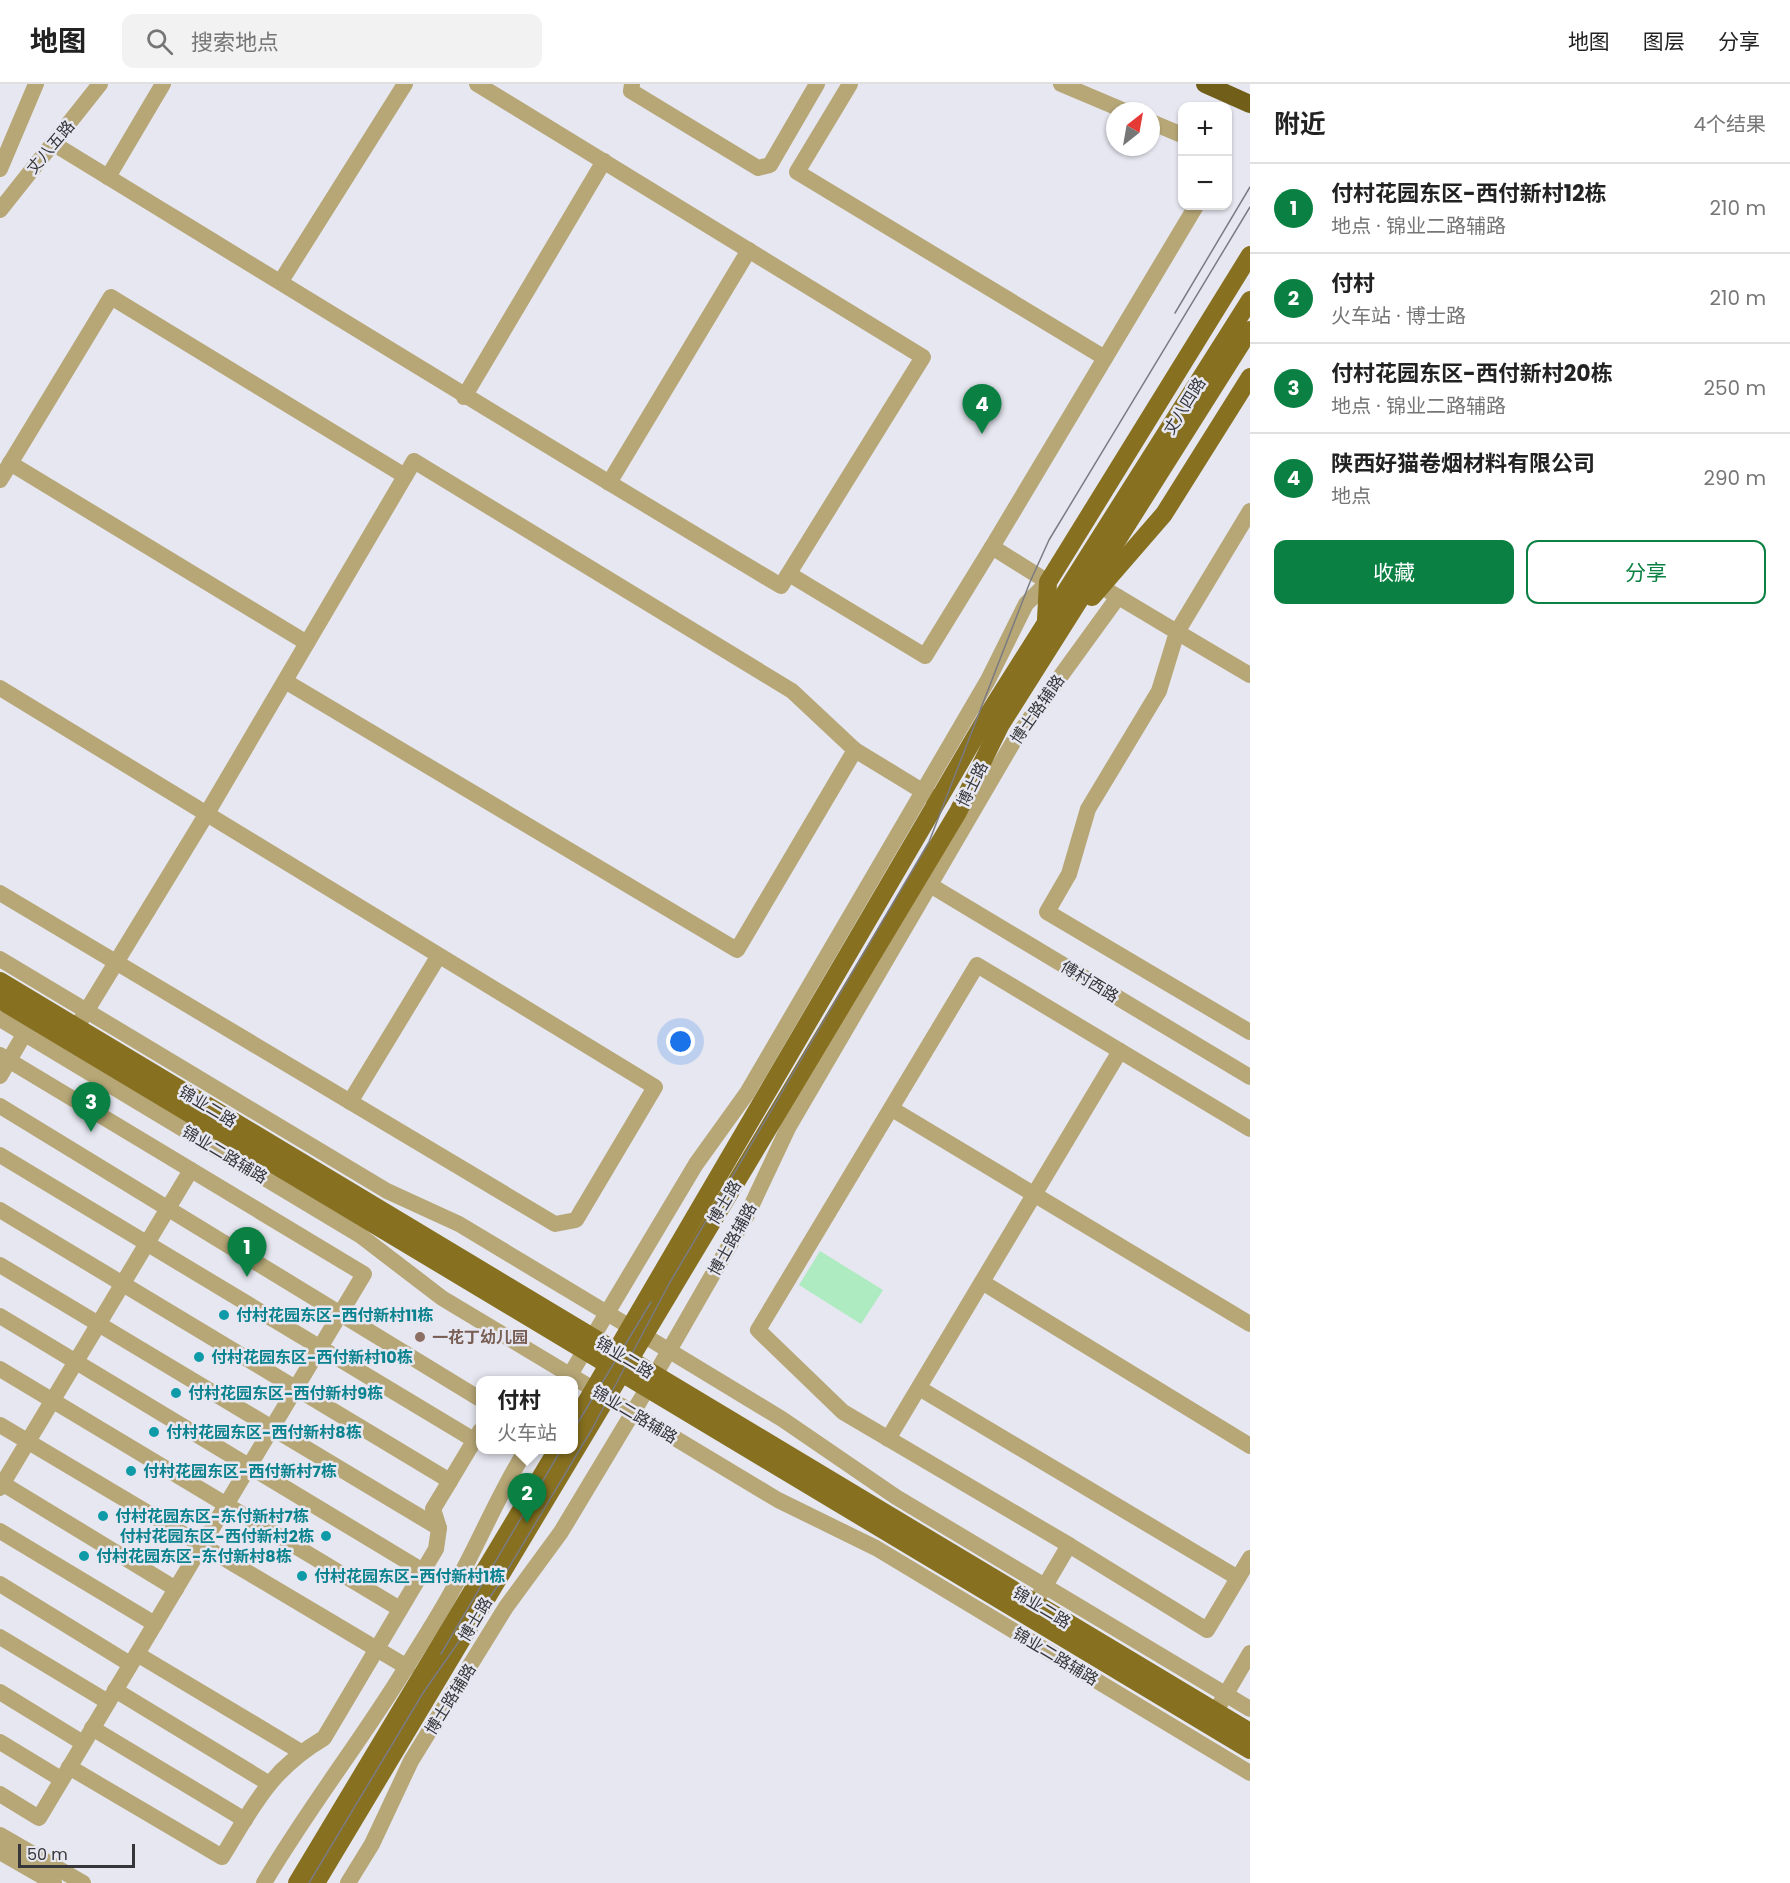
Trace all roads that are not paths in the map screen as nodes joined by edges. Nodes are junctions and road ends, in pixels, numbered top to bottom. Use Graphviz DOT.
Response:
graph roads {
  1 [pos="36,84"];
  2 [pos="100,84"];
  3 [pos="163,84"];
  4 [pos="405,84"];
  5 [pos="477,84"];
  6 [pos="632,84"];
  7 [pos="817,84"];
  8 [pos="850,84"];
  9 [pos="1061,84"];
  10 [pos="1205,84"];
  11 [pos="1106,103"];
  12 [pos="1250,104"];
  13 [pos="1160,126"];
  14 [pos="1178,133"];
  15 [pos="54,144"];
  16 [pos="604,161"];
  17 [pos="0,169"];
  18 [pos="108,177"];
  19 [pos="0,210"];
  20 [pos="1194,210"];
  21 [pos="749,250"];
  22 [pos="1250,255"];
  23 [pos="281,281"];
  24 [pos="1250,300"];
  25 [pos="1250,330"];
  26 [pos="1105,358"];
  27 [pos="1250,377"];
  28 [pos="464,397"];
  29 [pos="10,463"];
  30 [pos="405,476"];
  31 [pos="0,480"];
  32 [pos="609,483"];
  33 [pos="1250,511"];
  34 [pos="1124,516"];
  35 [pos="992,547"];
  36 [pos="789,574"];
  37 [pos="1048,582"];
  38 [pos="1102,587"];
  39 [pos="1118,597"];
  40 [pos="1046,620"];
  41 [pos="1065,624"];
  42 [pos="1177,632"];
  43 [pos="307,643"];
  44 [pos="1250,675"];
  45 [pos="285,681"];
  46 [pos="0,688"];
  47 [pos="855,750"];
  48 [pos="931,796"];
  49 [pos="206,815"];
  50 [pos="930,885"];
  51 [pos="0,893"];
  52 [pos="438,957"];
  53 [pos="0,959"];
  54 [pos="115,962"];
  55 [pos="0,981"];
  56 [pos="0,1000"];
  57 [pos="87,1010"];
  58 [pos="0,1019"];
  59 [pos="28,1027"];
  60 [pos="1250,1032"];
  61 [pos="72,1034"];
  62 [pos="1120,1051"];
  63 [pos="4,1058"];
  64 [pos="0,1076"];
  65 [pos="1250,1077"];
  66 [pos="350,1102"];
  67 [pos="0,1106"];
  68 [pos="892,1109"];
  69 [pos="1250,1129"];
  70 [pos="0,1155"];
  71 [pos="191,1170"];
  72 [pos="1034,1195"];
  73 [pos="168,1207"];
  74 [pos="0,1210"];
  75 [pos="147,1244"];
  76 [pos="0,1265"];
  77 [pos="982,1282"];
  78 [pos="123,1283"];
  79 [pos="342,1312"];
  80 [pos="607,1313"];
  81 [pos="0,1316"];
  82 [pos="98,1324"];
  83 [pos="1250,1324"];
  84 [pos="638,1331"];
  85 [pos="588,1345"];
  86 [pos="320,1348"];
  87 [pos="668,1349"];
  88 [pos="76,1362"];
  89 [pos="619,1363"];
  90 [pos="0,1369"];
  91 [pos="566,1376"];
  92 [pos="570,1376"];
  93 [pos="578,1382"];
  94 [pos="650,1382"];
  95 [pos="297,1388"];
  96 [pos="919,1389"];
  97 [pos="601,1393"];
  98 [pos="476,1396"];
  99 [pos="53,1401"];
  100 [pos="633,1412"];
  101 [pos="578,1418"];
  102 [pos="0,1425"];
  103 [pos="273,1427"];
  104 [pos="578,1433"];
  105 [pos="476,1434"];
  106 [pos="476,1437"];
  107 [pos="888,1439"];
  108 [pos="28,1442"];
  109 [pos="1250,1446"];
  110 [pos="523,1454"];
  111 [pos="554,1454"];
  112 [pos="566,1454"];
  113 [pos="250,1466"];
  114 [pos="450,1481"];
  115 [pos="1,1484"];
  116 [pos="226,1505"];
  117 [pos="439,1528"];
  118 [pos="0,1531"];
  119 [pos="1070,1545"];
  120 [pos="202,1546"];
  121 [pos="1250,1558"];
  122 [pos="423,1571"];
  123 [pos="1238,1578"];
  124 [pos="0,1584"];
  125 [pos="1045,1587"];
  126 [pos="176,1589"];
  127 [pos="400,1609"];
  128 [pos="1031,1610"];
  129 [pos="155,1624"];
  130 [pos="0,1637"];
  131 [pos="377,1649"];
  132 [pos="1250,1653"];
  133 [pos="133,1659"];
  134 [pos="407,1667"];
  135 [pos="0,1692"];
  136 [pos="1225,1695"];
  137 [pos="111,1696"];
  138 [pos="1250,1709"];
  139 [pos="1211,1718"];
  140 [pos="92,1728"];
  141 [pos="1250,1732"];
  142 [pos="0,1742"];
  143 [pos="83,1743"];
  144 [pos="1250,1750"];
  145 [pos="301,1752"];
  146 [pos="65,1773"];
  147 [pos="1250,1773"];
  148 [pos="268,1783"];
  149 [pos="0,1794"];
  150 [pos="245,1820"];
  151 [pos="0,1835"];
  152 [pos="0,1852"];
  153 [pos="78,1880"];
  154 [pos="54,1883"];
  155 [pos="95,1883"];
  156 [pos="264,1883"];
  157 [pos="297,1883"];
  158 [pos="316,1883"];
  159 [pos="348,1883"];
  1 -- 17 [label="street, 丈八五路"];
  2 -- 15 [label="street, 丈八五路"];
  3 -- 18 [label="street"];
  4 -- 23 [label="street"];
  5 -- 16 [label="street"];
  6 -- 7 [label="street"];
  8 -- 26 [label="street"];
  9 -- 11 [label="street"];
  10 -- 12 [label="highway"];
  13 -- 14 [label="street"];
  15 -- 18 [label="street"];
  15 -- 19 [label="street, 丈八五路"];
  16 -- 21 [label="street"];
  16 -- 28 [label="street"];
  18 -- 23 [label="street"];
  20 -- 26 [label="street"];
  21 -- 32 [label="street"];
  21 -- 36 [label="street"];
  22 -- 37 [label="main road"];
  23 -- 28 [label="street"];
  24 -- 34 [label="main road, 丈八四路"];
  25 -- 34 [label="main road, 丈八四路"];
  26 -- 35 [label="street"];
  27 -- 38 [label="main road"];
  28 -- 32 [label="street"];
  29 -- 30 [label="street"];
  29 -- 31 [label="street"];
  29 -- 43 [label="street"];
  30 -- 43 [label="street"];
  30 -- 47 [label="street"];
  32 -- 36 [label="street"];
  33 -- 42 [label="street"];
  34 -- 40 [label="main road, 博士路"];
  34 -- 41 [label="main road, 博士路"];
  35 -- 36 [label="street"];
  35 -- 37 [label="street"];
  37 -- 40 [label="main road"];
  37 -- 48 [label="street"];
  38 -- 39 [label="street"];
  38 -- 41 [label="main road"];
  39 -- 42 [label="street"];
  39 -- 50 [label="street, 博士路辅路"];
  40 -- 48 [label="main road, 博士路"];
  41 -- 84 [label="main road, 博士路"];
  42 -- 44 [label="street"];
  42 -- 60 [label="street"];
  43 -- 45 [label="street"];
  45 -- 47 [label="street"];
  45 -- 49 [label="street"];
  46 -- 49 [label="street"];
  47 -- 48 [label="street"];
  48 -- 80 [label="street"];
  48 -- 84 [label="main road, 博士路"];
  49 -- 52 [label="street"];
  49 -- 54 [label="street"];
  50 -- 65 [label="street, 傅村西路"];
  50 -- 87 [label="street, 博士路辅路"];
  51 -- 54 [label="street"];
  52 -- 66 [label="street"];
  52 -- 66 [label="street"];
  53 -- 57 [label="street"];
  54 -- 57 [label="street"];
  54 -- 66 [label="street"];
  55 -- 61 [label="main road, 锦业二路"];
  56 -- 59 [label="main road, 锦业二路"];
  57 -- 61 [label="street"];
  57 -- 80 [label="street"];
  58 -- 59 [label="street, 锦业二路辅路"];
  59 -- 61 [label="main road, 锦业二路"];
  59 -- 63 [label="street"];
  59 -- 91 [label="street, 锦业二路辅路"];
  61 -- 85 [label="main road, 锦业二路"];
  62 -- 68 [label="street"];
  62 -- 69 [label="street"];
  62 -- 72 [label="street"];
  63 -- 64 [label="street"];
  63 -- 71 [label="street"];
  67 -- 73 [label="street"];
  68 -- 72 [label="street"];
  68 -- 107 [label="street"];
  70 -- 75 [label="street"];
  71 -- 73 [label="street"];
  71 -- 79 [label="street"];
  72 -- 77 [label="street"];
  72 -- 83 [label="street"];
  73 -- 75 [label="street"];
  73 -- 79 [label="street"];
  74 -- 78 [label="street"];
  75 -- 78 [label="street"];
  75 -- 86 [label="street"];
  76 -- 82 [label="street"];
  77 -- 96 [label="street"];
  77 -- 109 [label="street"];
  78 -- 82 [label="street"];
  78 -- 95 [label="street"];
  79 -- 86 [label="street"];
  79 -- 98 [label="street"];
  80 -- 84 [label="street"];
  80 -- 85 [label="street"];
  81 -- 88 [label="street"];
  82 -- 88 [label="street"];
  82 -- 103 [label="street"];
  84 -- 87 [label="street"];
  84 -- 89 [label="main road, 博士路"];
  85 -- 89 [label="main road, 锦业二路"];
  85 -- 92 [label="street"];
  86 -- 95 [label="street"];
  86 -- 105 [label="street"];
  87 -- 94 [label="street, 博士路辅路"];
  87 -- 125 [label="street"];
  88 -- 99 [label="street"];
  88 -- 113 [label="street"];
  89 -- 94 [label="main road, 锦业二路"];
  89 -- 97 [label="main road, 博士路"];
  90 -- 99 [label="street"];
  93 -- 97 [label="street, 锦业二路辅路"];
  94 -- 100 [label="street, 博士路辅路"];
  94 -- 128 [label="main road, 锦业二路"];
  95 -- 103 [label="street"];
  95 -- 114 [label="street"];
  96 -- 107 [label="street"];
  96 -- 123 [label="street"];
  97 -- 100 [label="street, 锦业二路辅路"];
  97 -- 101 [label="main road, 博士路"];
  97 -- 104 [label="main road, 博士路"];
  99 -- 108 [label="street"];
  99 -- 116 [label="street"];
  100 -- 147 [label="street, 锦业二路辅路"];
  100 -- 159 [label="street, 博士路辅路"];
  102 -- 108 [label="street"];
  103 -- 113 [label="street"];
  103 -- 117 [label="street"];
  106 -- 114 [label="street"];
  107 -- 119 [label="street"];
  108 -- 115 [label="street"];
  108 -- 120 [label="street"];
  110 -- 134 [label="street"];
  111 -- 157 [label="main road, 博士路"];
  112 -- 158 [label="main road, 博士路"];
  113 -- 116 [label="street"];
  113 -- 122 [label="street"];
  114 -- 117 [label="street"];
  115 -- 126 [label="street"];
  116 -- 120 [label="street"];
  116 -- 127 [label="street"];
  117 -- 122 [label="street"];
  118 -- 129 [label="street"];
  119 -- 123 [label="street"];
  119 -- 125 [label="street"];
  120 -- 126 [label="street"];
  120 -- 131 [label="street"];
  121 -- 123 [label="street"];
  122 -- 127 [label="street"];
  124 -- 133 [label="street"];
  125 -- 128 [label="street"];
  125 -- 136 [label="street"];
  126 -- 129 [label="street"];
  127 -- 131 [label="street"];
  128 -- 139 [label="main road, 锦业二路"];
  129 -- 133 [label="street"];
  130 -- 137 [label="street"];
  131 -- 134 [label="street"];
  131 -- 145 [label="street"];
  132 -- 136 [label="street"];
  133 -- 137 [label="street"];
  133 -- 145 [label="street"];
  134 -- 156 [label="street"];
  135 -- 143 [label="street"];
  136 -- 138 [label="street"];
  136 -- 139 [label="street"];
  137 -- 140 [label="street"];
  137 -- 148 [label="street"];
  139 -- 141 [label="main road, 锦业二路"];
  139 -- 144 [label="main road, 锦业二路"];
  140 -- 143 [label="street"];
  140 -- 150 [label="street"];
  142 -- 146 [label="street"];
  143 -- 146 [label="street"];
  145 -- 148 [label="street"];
  146 -- 149 [label="street"];
  146 -- 150 [label="street"];
  148 -- 150 [label="street"];
  151 -- 153 [label="street"];
  152 -- 154 [label="street"];
  153 -- 155 [label="street"];
}
